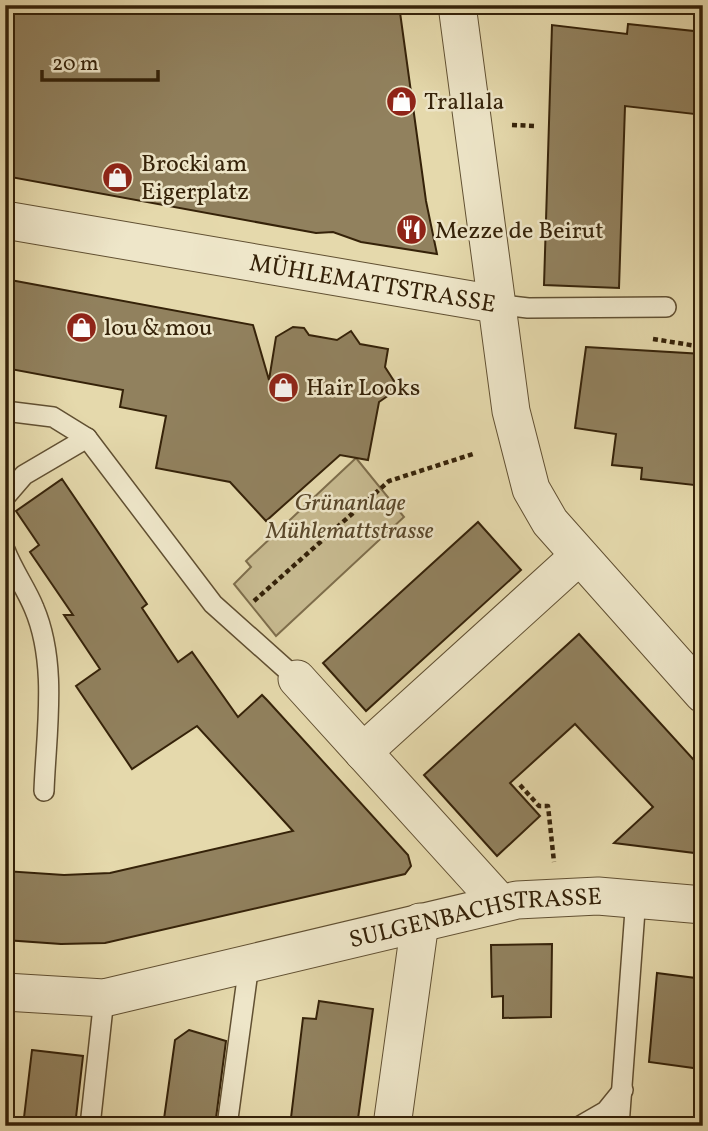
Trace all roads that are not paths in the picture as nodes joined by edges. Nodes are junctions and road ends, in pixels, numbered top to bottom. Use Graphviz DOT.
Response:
graph roads {
  1 [pos="457,5"];
  2 [pos="5,220"];
  3 [pos="495,304"];
  4 [pos="666,307"];
  5 [pos="5,411"];
  6 [pos="87,438"];
  7 [pos="5,497"];
  8 [pos="5,550"];
  9 [pos="579,556"];
  10 [pos="297,679"];
  11 [pos="703,694"];
  12 [pos="363,752"];
  13 [pos="44,791"];
  14 [pos="636,897"];
  15 [pos="500,903"];
  16 [pos="703,905"];
  17 [pos="420,922"];
  18 [pos="249,964"];
  19 [pos="5,992"];
  20 [pos="104,998"];
  21 [pos="623,1090"];
  22 [pos="90,1126"];
  23 [pos="227,1126"];
  24 [pos="392,1126"];
  25 [pos="580,1126"];
  26 [pos="619,1126"];
  1 -- 3 [label="street"];
  2 -- 3 [label="street, MÜHLEMATTSTRASSE"];
  3 -- 4 [label="lane"];
  3 -- 9 [label="street, MÜHLEMATTSTRASSE"];
  5 -- 6 [label="lane"];
  6 -- 7 [label="lane"];
  6 -- 10 [label="lane"];
  8 -- 13 [label="lane"];
  9 -- 11 [label="street, MÜHLEMATTSTRASSE"];
  9 -- 12 [label="street"];
  10 -- 12 [label="street"];
  12 -- 15 [label="street"];
  14 -- 15 [label="street, SULGENBACHSTRASSE"];
  14 -- 16 [label="street, SULGENBACHSTRASSE"];
  14 -- 21 [label="lane"];
  15 -- 17 [label="street, SULGENBACHSTRASSE"];
  17 -- 18 [label="street, SULGENBACHSTRASSE"];
  17 -- 24 [label="street"];
  18 -- 20 [label="street, SULGENBACHSTRASSE"];
  18 -- 23 [label="lane"];
  19 -- 20 [label="street, SULGENBACHSTRASSE"];
  20 -- 22 [label="lane"];
  21 -- 25 [label="lane"];
  21 -- 26 [label="lane"];
}
